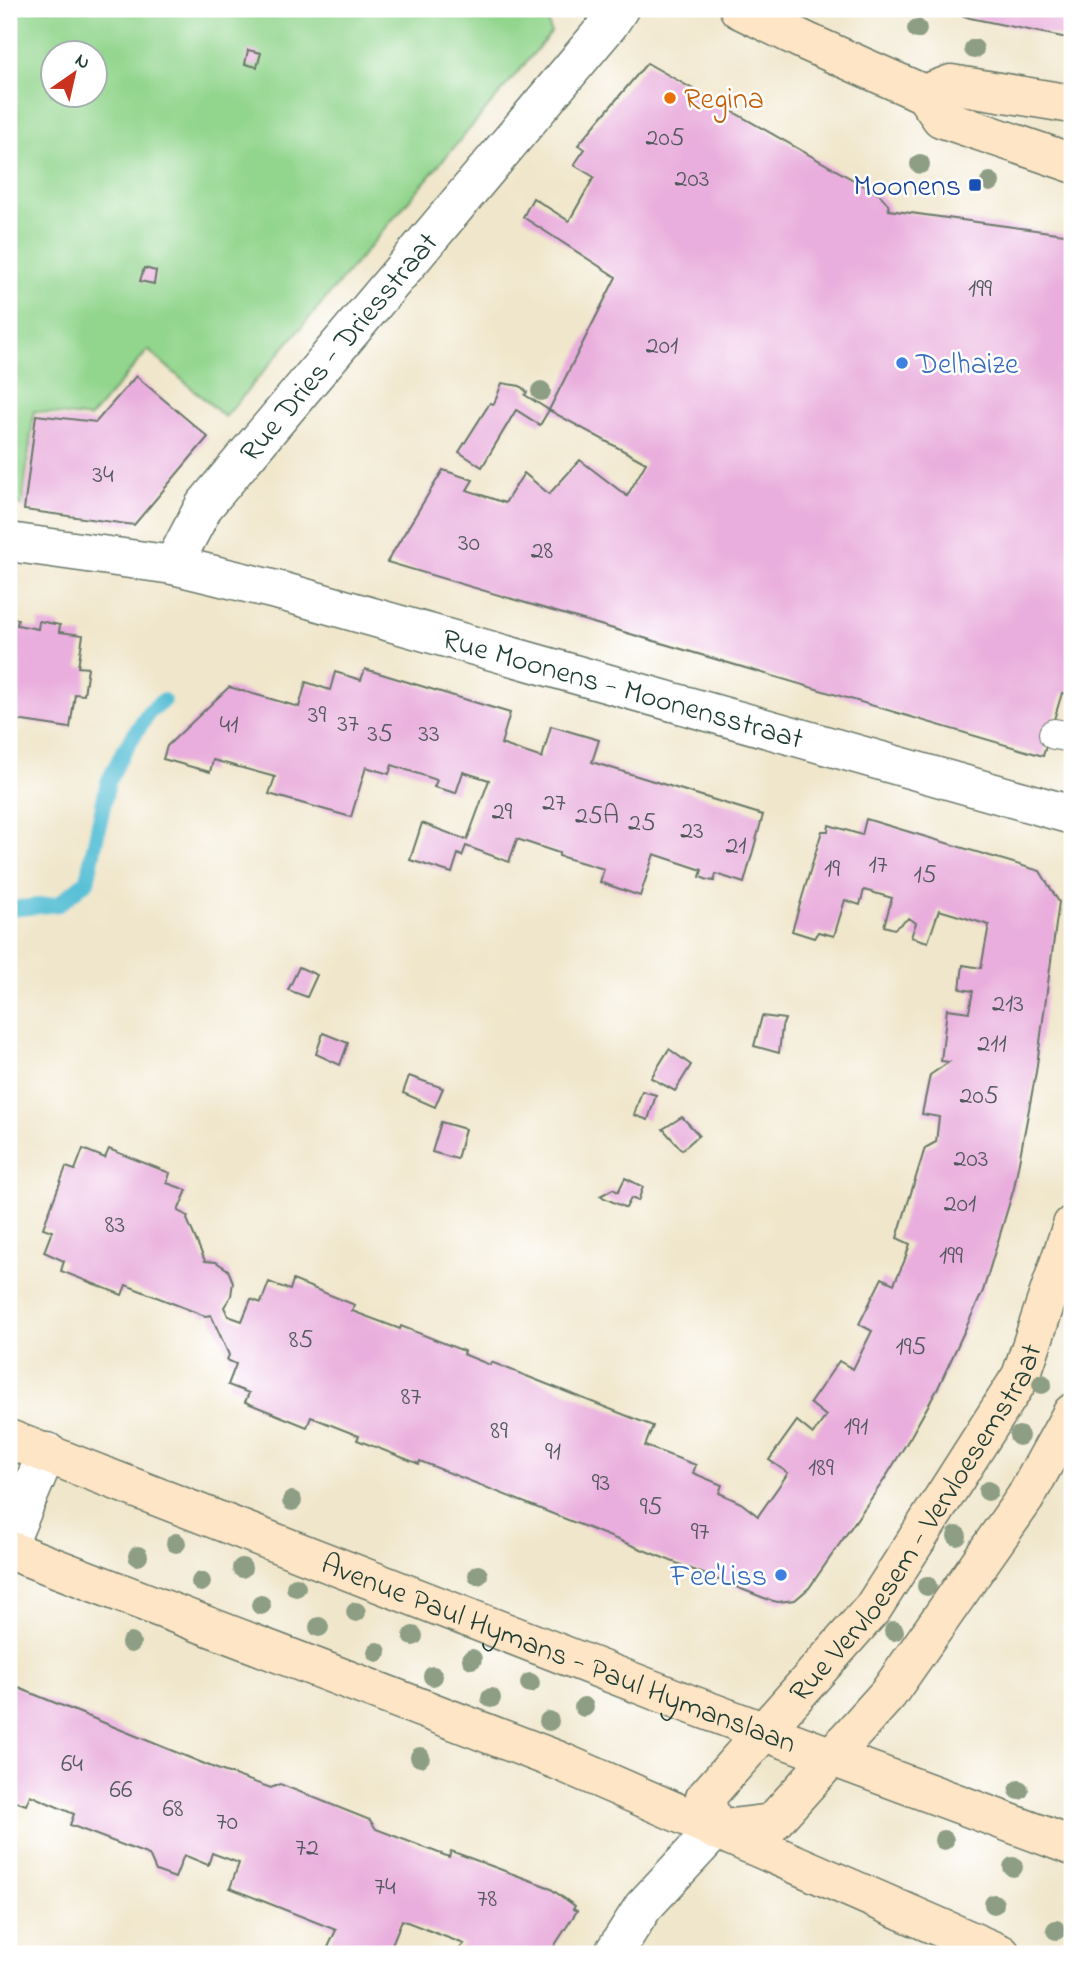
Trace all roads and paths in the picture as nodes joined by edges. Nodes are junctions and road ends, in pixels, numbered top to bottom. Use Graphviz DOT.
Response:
graph roads {
  1 [pos="619,9"];
  2 [pos="739,9"];
  3 [pos="924,94"];
  4 [pos="1072,104"];
  5 [pos="1072,163"];
  6 [pos="9,542"];
  7 [pos="173,565"];
  8 [pos="1072,815"];
  9 [pos="1072,1225"];
  10 [pos="1072,1413"];
  11 [pos="9,1439"];
  12 [pos="47,1452"];
  13 [pos="9,1542"];
  14 [pos="9,1550"];
  15 [pos="764,1731"];
  16 [pos="832,1756"];
  17 [pos="715,1830"];
  18 [pos="1072,1846"];
  19 [pos="613,1954"];
  20 [pos="1001,1954"];
  1 -- 7 [label="street, Rue Dries - Driesstraat"];
  2 -- 3 [label="main road"];
  3 -- 4 [label="main road"];
  3 -- 5 [label="main road"];
  6 -- 7 [label="street"];
  7 -- 8 [label="street, Rue Moonens - Moonensstraat"];
  9 -- 15 [label="main road, Rue Vervloesem - Vervloesemstraat"];
  10 -- 16 [label="main road"];
  11 -- 12 [label="main road, Avenue Paul Hymans - Paul Hymanslaan"];
  12 -- 13 [label="street"];
  12 -- 15 [label="main road, Avenue Paul Hymans - Paul Hymanslaan"];
  14 -- 17 [label="main road"];
  15 -- 16 [label="main road, Avenue Paul Hymans - Paul Hymanslaan"];
  15 -- 17 [label="main road, Rue Vervloesem - Vervloesemstraat"];
  16 -- 17 [label="main road"];
  16 -- 18 [label="main road, Avenue Paul Hymans - Paul Hymanslaan"];
  17 -- 19 [label="street"];
  17 -- 20 [label="main road"];
}
